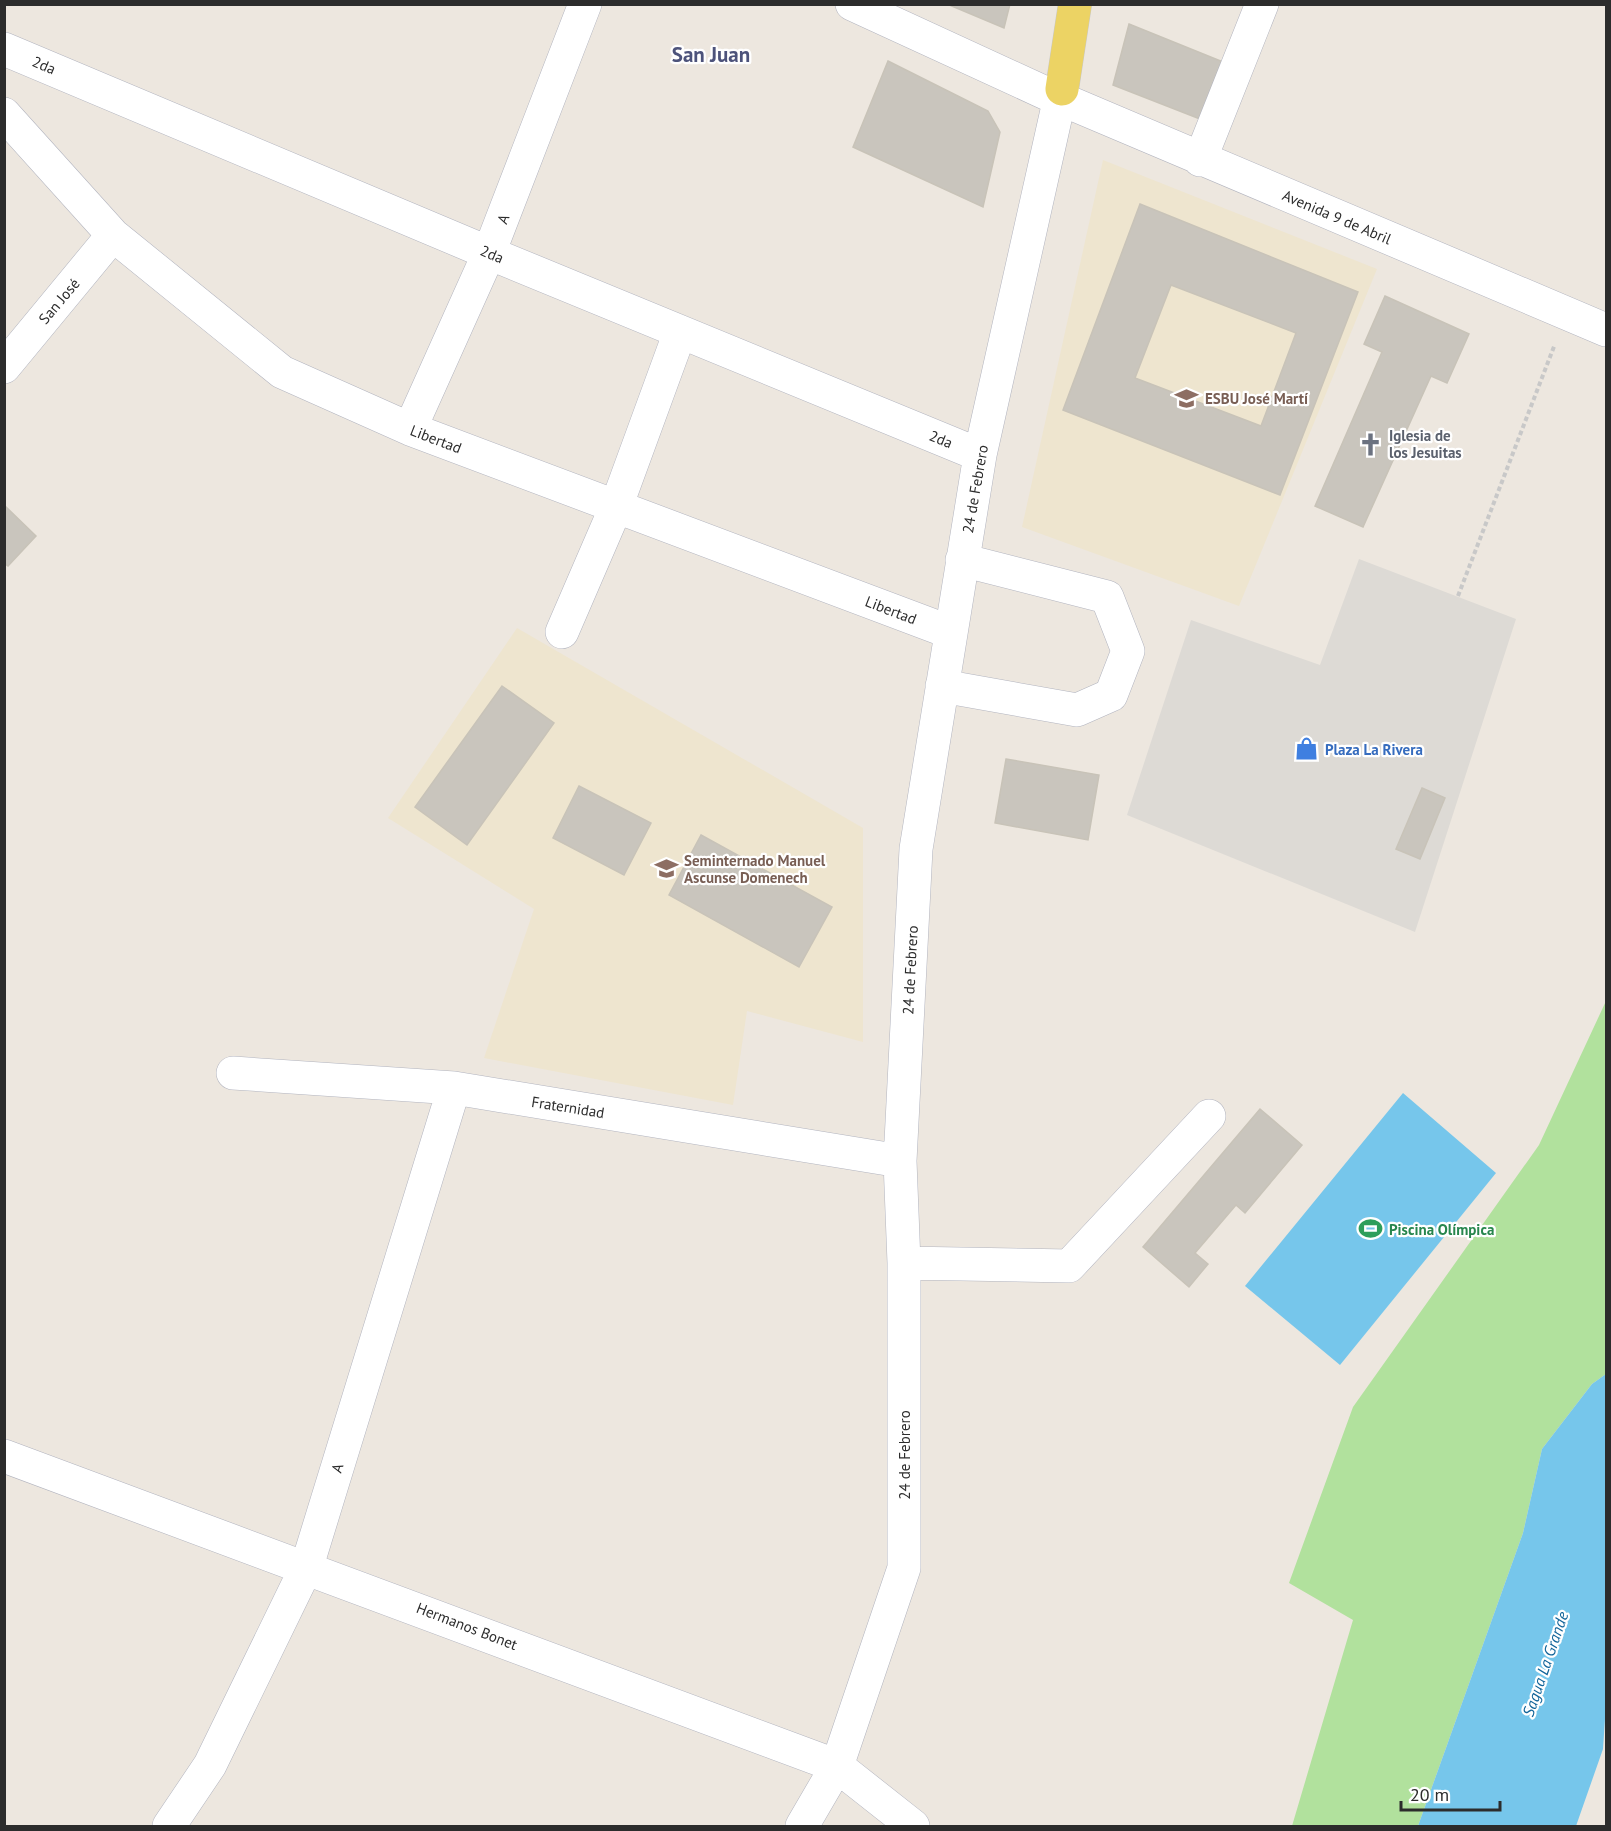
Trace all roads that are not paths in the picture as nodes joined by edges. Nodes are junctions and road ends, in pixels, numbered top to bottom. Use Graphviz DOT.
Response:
graph roads {
  1 [pos="585,4"];
  2 [pos="852,4"];
  3 [pos="1075,4"];
  4 [pos="1262,4"];
  5 [pos="4,49"];
  6 [pos="1060,98"];
  7 [pos="4,114"];
  8 [pos="1200,160"];
  9 [pos="113,235"];
  10 [pos="489,253"];
  11 [pos="1606,330"];
  12 [pos="680,332"];
  13 [pos="4,367"];
  14 [pos="410,429"];
  15 [pos="980,455"];
  16 [pos="616,507"];
  17 [pos="962,560"];
  18 [pos="562,632"];
  19 [pos="950,632"];
  20 [pos="942,686"];
  21 [pos="233,1073"];
  22 [pos="454,1088"];
  23 [pos="1209,1116"];
  24 [pos="900,1161"];
  25 [pos="904,1263"];
  26 [pos="4,1456"];
  27 [pos="307,1566"];
  28 [pos="837,1766"];
  29 [pos="909,1826"];
  30 [pos="170,1827"];
  31 [pos="802,1827"];
  1 -- 10 [label="street, A"];
  2 -- 6 [label="street, Avenida 9 de Abril"];
  3 -- 6 [label="main road"];
  4 -- 8 [label="street"];
  5 -- 10 [label="street, 2da"];
  6 -- 8 [label="street, Avenida 9 de Abril"];
  6 -- 15 [label="street, 24 de Febrero"];
  7 -- 9 [label="street, Libertad"];
  8 -- 11 [label="street, Avenida 9 de Abril"];
  9 -- 13 [label="street, San José"];
  9 -- 14 [label="street, Libertad"];
  10 -- 12 [label="street, 2da"];
  10 -- 14 [label="street, A"];
  12 -- 15 [label="street, 2da"];
  12 -- 16 [label="street"];
  14 -- 16 [label="street, Libertad"];
  15 -- 17 [label="street, 24 de Febrero"];
  16 -- 18 [label="street"];
  16 -- 19 [label="street, Libertad"];
  17 -- 19 [label="street, 24 de Febrero"];
  17 -- 20 [label="street"];
  19 -- 20 [label="street, 24 de Febrero"];
  20 -- 24 [label="street, 24 de Febrero"];
  21 -- 22 [label="street, Fraternidad"];
  22 -- 24 [label="street, Fraternidad"];
  22 -- 27 [label="street, A"];
  23 -- 25 [label="street"];
  24 -- 25 [label="street, 24 de Febrero"];
  25 -- 28 [label="street, 24 de Febrero"];
  26 -- 27 [label="street, Hermanos Bonet"];
  27 -- 28 [label="street, Hermanos Bonet"];
  27 -- 30 [label="street, A"];
  28 -- 29 [label="street, Hermanos Bonet"];
  28 -- 31 [label="street, 24 de Febrero"];
}
